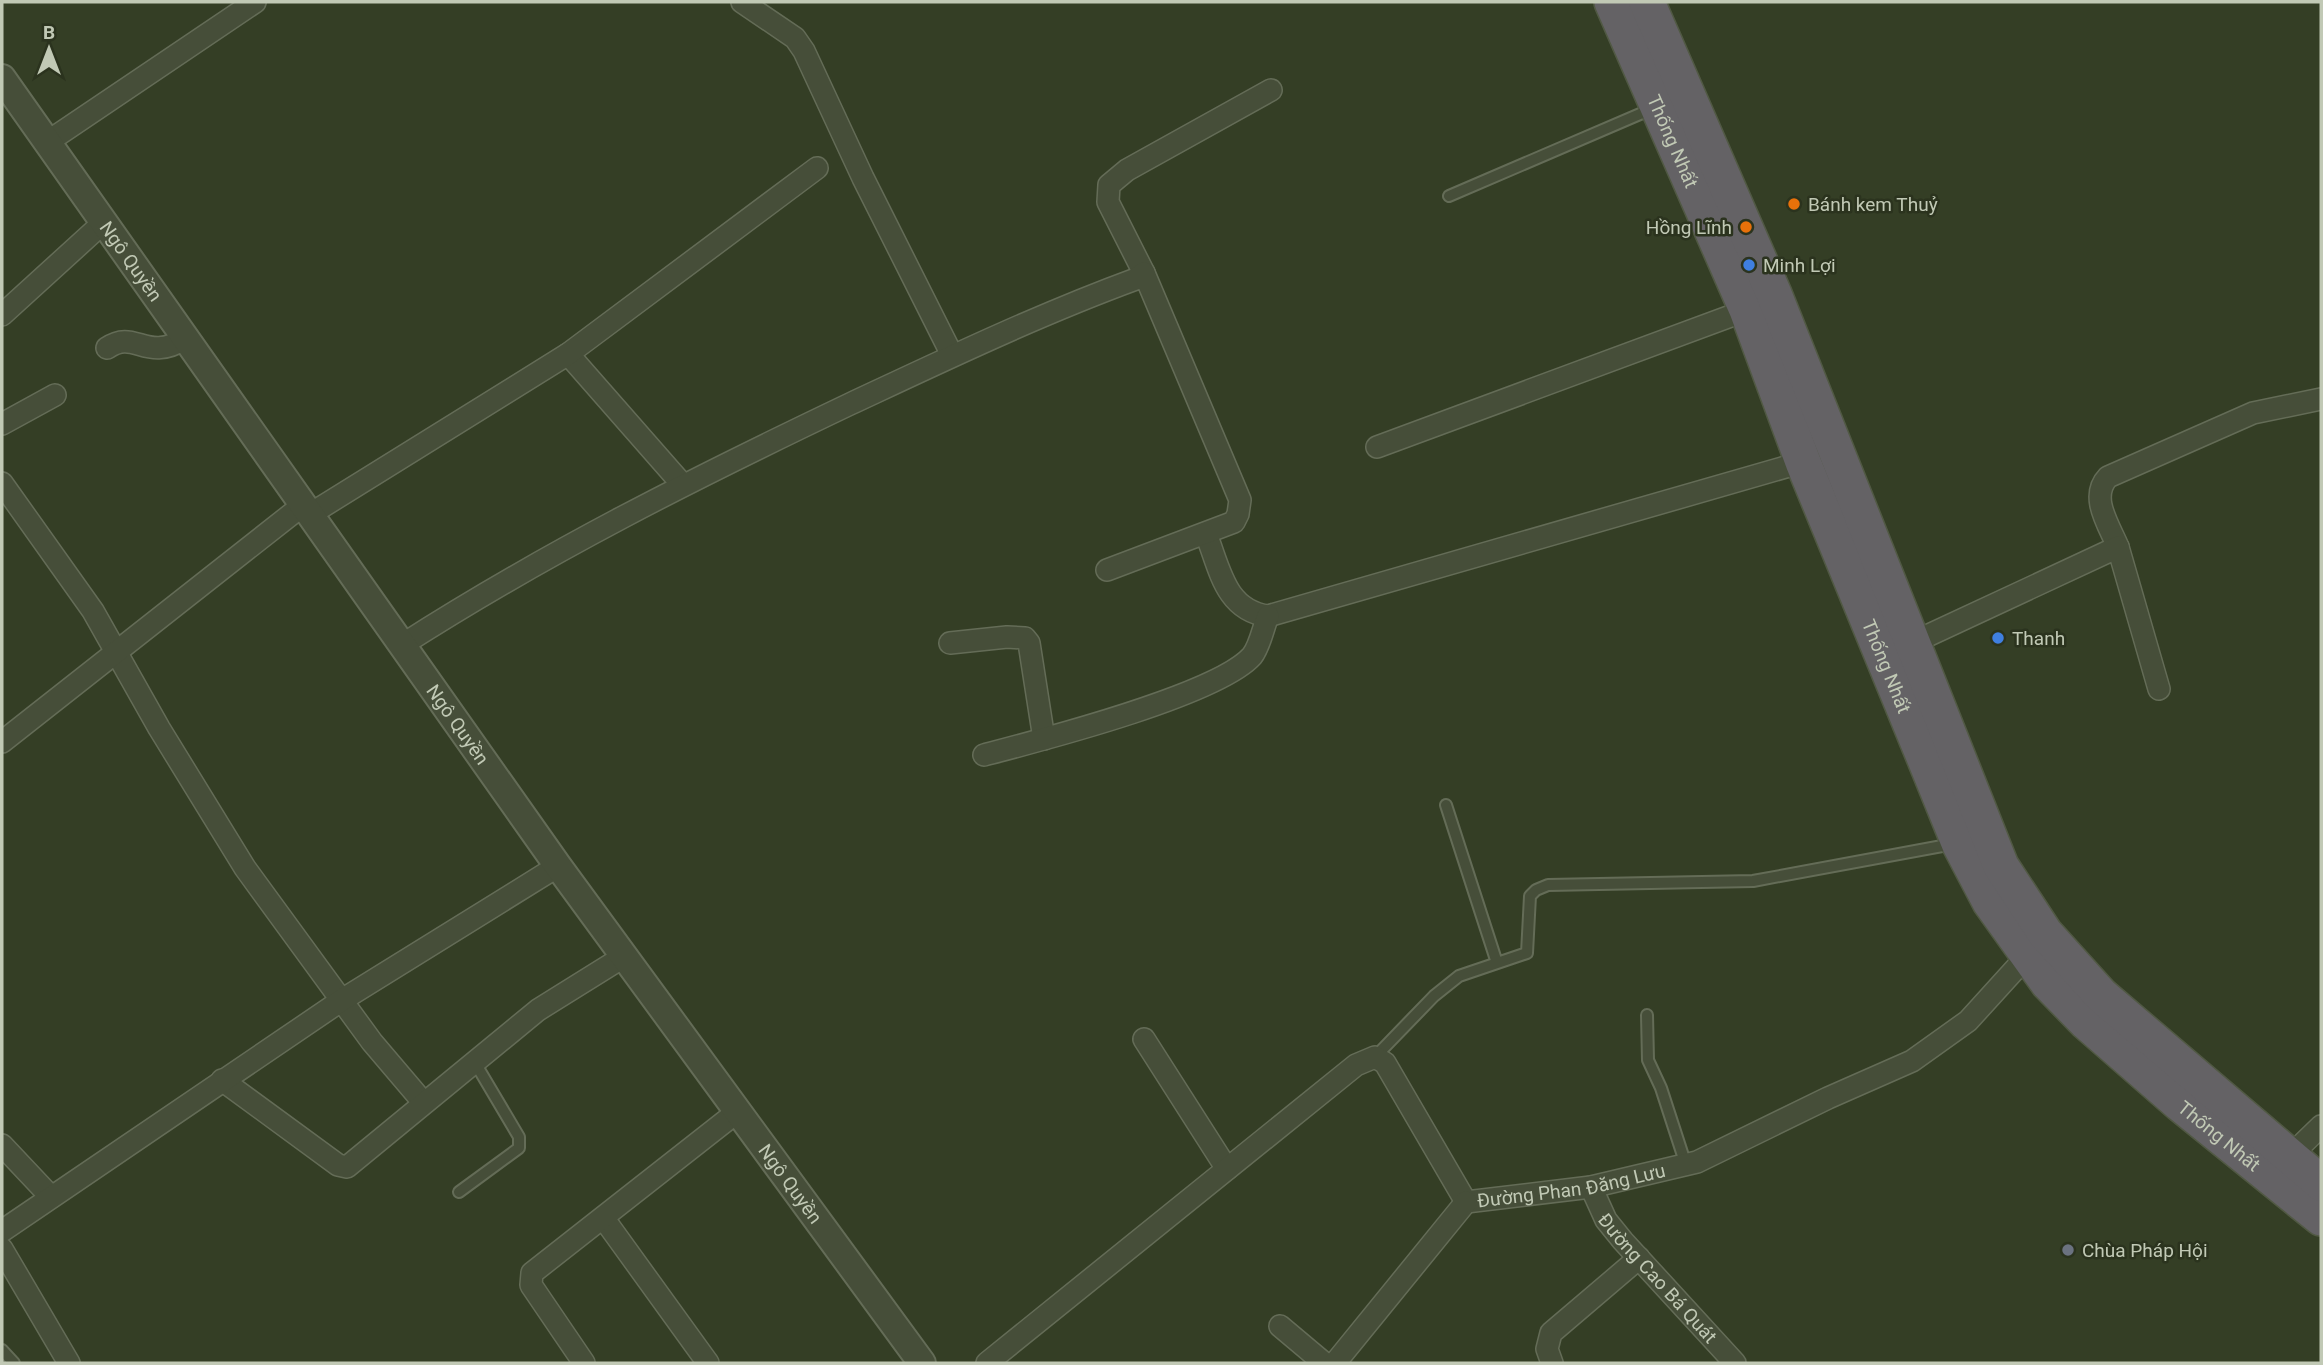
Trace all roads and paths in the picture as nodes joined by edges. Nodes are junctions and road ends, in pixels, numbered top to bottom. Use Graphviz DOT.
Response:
graph roads {
  1 [pos="255,2"];
  2 [pos="742,2"];
  3 [pos="1612,2"];
  4 [pos="1647,2"];
  5 [pos="2,78"];
  6 [pos="1271,90"];
  7 [pos="1657,107"];
  8 [pos="46,143"];
  9 [pos="817,168"];
  10 [pos="1449,196"];
  11 [pos="104,222"];
  12 [pos="1144,273"];
  13 [pos="1747,310"];
  14 [pos="2,315"];
  15 [pos="186,338"];
  16 [pos="107,348"];
  17 [pos="568,354"];
  18 [pos="952,355"];
  19 [pos="55,395"];
  20 [pos="2321,399"];
  21 [pos="2,424"];
  22 [pos="1377,447"];
  23 [pos="1804,462"];
  24 [pos="2,483"];
  25 [pos="682,484"];
  26 [pos="306,510"];
  27 [pos="1849,526"];
  28 [pos="1206,534"];
  29 [pos="2118,547"];
  30 [pos="1107,570"];
  31 [pos="1268,616"];
  32 [pos="1912,642"];
  33 [pos="950,643"];
  34 [pos="402,645"];
  35 [pos="117,653"];
  36 [pos="2159,688"];
  37 [pos="1044,739"];
  38 [pos="2,742"];
  39 [pos="984,755"];
  40 [pos="1446,805"];
  41 [pos="1959,843"];
  42 [pos="558,866"];
  43 [pos="2027,956"];
  44 [pos="623,957"];
  45 [pos="1497,963"];
  46 [pos="342,1000"];
  47 [pos="1647,1015"];
  48 [pos="1144,1039"];
  49 [pos="1375,1057"];
  50 [pos="474,1061"];
  51 [pos="222,1080"];
  52 [pos="2190,1093"];
  53 [pos="423,1102"];
  54 [pos="737,1112"];
  55 [pos="2321,1126"];
  56 [pos="2,1145"];
  57 [pos="2289,1157"];
  58 [pos="1686,1165"];
  59 [pos="1227,1169"];
  60 [pos="2321,1182"];
  61 [pos="1591,1187"];
  62 [pos="460,1192"];
  63 [pos="51,1197"];
  64 [pos="1466,1202"];
  65 [pos="2321,1218"];
  66 [pos="604,1219"];
  67 [pos="2,1231"];
  68 [pos="2,1249"];
  69 [pos="1639,1258"];
  70 [pos="1280,1326"];
  71 [pos="2,1350"];
  72 [pos="14,1363"];
  73 [pos="69,1363"];
  74 [pos="584,1363"];
  75 [pos="708,1363"];
  76 [pos="922,1363"];
  77 [pos="987,1363"];
  78 [pos="1324,1363"];
  79 [pos="1335,1363"];
  80 [pos="1552,1363"];
  81 [pos="1735,1363"];
  1 -- 8 [label="street"];
  2 -- 18 [label="street"];
  3 -- 7 [label="highway, Thống Nhất"];
  4 -- 27 [label="highway, Thống Nhất"];
  5 -- 8 [label="street, Ngô Quyền"];
  6 -- 12 [label="street"];
  7 -- 10 [label="lane"];
  7 -- 13 [label="highway, Thống Nhất"];
  8 -- 11 [label="street, Ngô Quyền"];
  9 -- 17 [label="street"];
  11 -- 14 [label="street"];
  11 -- 15 [label="street, Ngô Quyền"];
  12 -- 18 [label="street"];
  12 -- 28 [label="street"];
  13 -- 22 [label="street"];
  13 -- 23 [label="highway, Thống Nhất"];
  15 -- 16 [label="street"];
  15 -- 26 [label="street, Ngô Quyền"];
  17 -- 25 [label="street"];
  17 -- 26 [label="street"];
  18 -- 25 [label="street"];
  19 -- 21 [label="street"];
  20 -- 29 [label="street"];
  23 -- 27 [label="highway, Thống Nhất"];
  23 -- 31 [label="street"];
  24 -- 35 [label="street"];
  25 -- 34 [label="street"];
  26 -- 34 [label="street, Ngô Quyền"];
  26 -- 35 [label="street"];
  27 -- 32 [label="highway, Thống Nhất"];
  27 -- 41 [label="highway, Thống Nhất"];
  28 -- 30 [label="street"];
  28 -- 31 [label="street"];
  29 -- 32 [label="street"];
  29 -- 36 [label="street"];
  31 -- 37 [label="street"];
  32 -- 52 [label="highway, Thống Nhất"];
  33 -- 37 [label="street"];
  34 -- 42 [label="street, Ngô Quyền"];
  35 -- 38 [label="street"];
  35 -- 46 [label="street"];
  37 -- 39 [label="street"];
  40 -- 45 [label="lane"];
  41 -- 43 [label="highway, Thống Nhất"];
  41 -- 45 [label="lane"];
  42 -- 44 [label="street, Ngô Quyền"];
  42 -- 46 [label="street"];
  43 -- 52 [label="highway, Thống Nhất"];
  43 -- 58 [label="street, Đường Phan Đăng Lưu"];
  44 -- 50 [label="street"];
  44 -- 54 [label="street, Ngô Quyền"];
  45 -- 49 [label="lane"];
  46 -- 51 [label="street"];
  46 -- 53 [label="street"];
  47 -- 58 [label="lane"];
  48 -- 59 [label="street"];
  49 -- 59 [label="street"];
  49 -- 64 [label="street, Đường Phan Đăng Lưu"];
  50 -- 53 [label="street"];
  50 -- 62 [label="lane"];
  51 -- 53 [label="street"];
  51 -- 63 [label="street"];
  52 -- 57 [label="highway, Thống Nhất"];
  52 -- 65 [label="highway, Thống Nhất"];
  54 -- 66 [label="street"];
  54 -- 76 [label="street, Ngô Quyền"];
  55 -- 57 [label="street"];
  56 -- 63 [label="street"];
  57 -- 60 [label="highway, Thống Nhất"];
  58 -- 61 [label="street, Đường Phan Đăng Lưu"];
  59 -- 77 [label="street"];
  61 -- 64 [label="street, Đường Phan Đăng Lưu"];
  61 -- 69 [label="street, Đường Cao Bá Quát"];
  63 -- 67 [label="street"];
  64 -- 79 [label="street"];
  66 -- 74 [label="street"];
  66 -- 75 [label="street"];
  68 -- 73 [label="street"];
  69 -- 80 [label="street"];
  69 -- 81 [label="street, Đường Cao Bá Quát"];
  70 -- 78 [label="street"];
  71 -- 72 [label="lane"];
}
